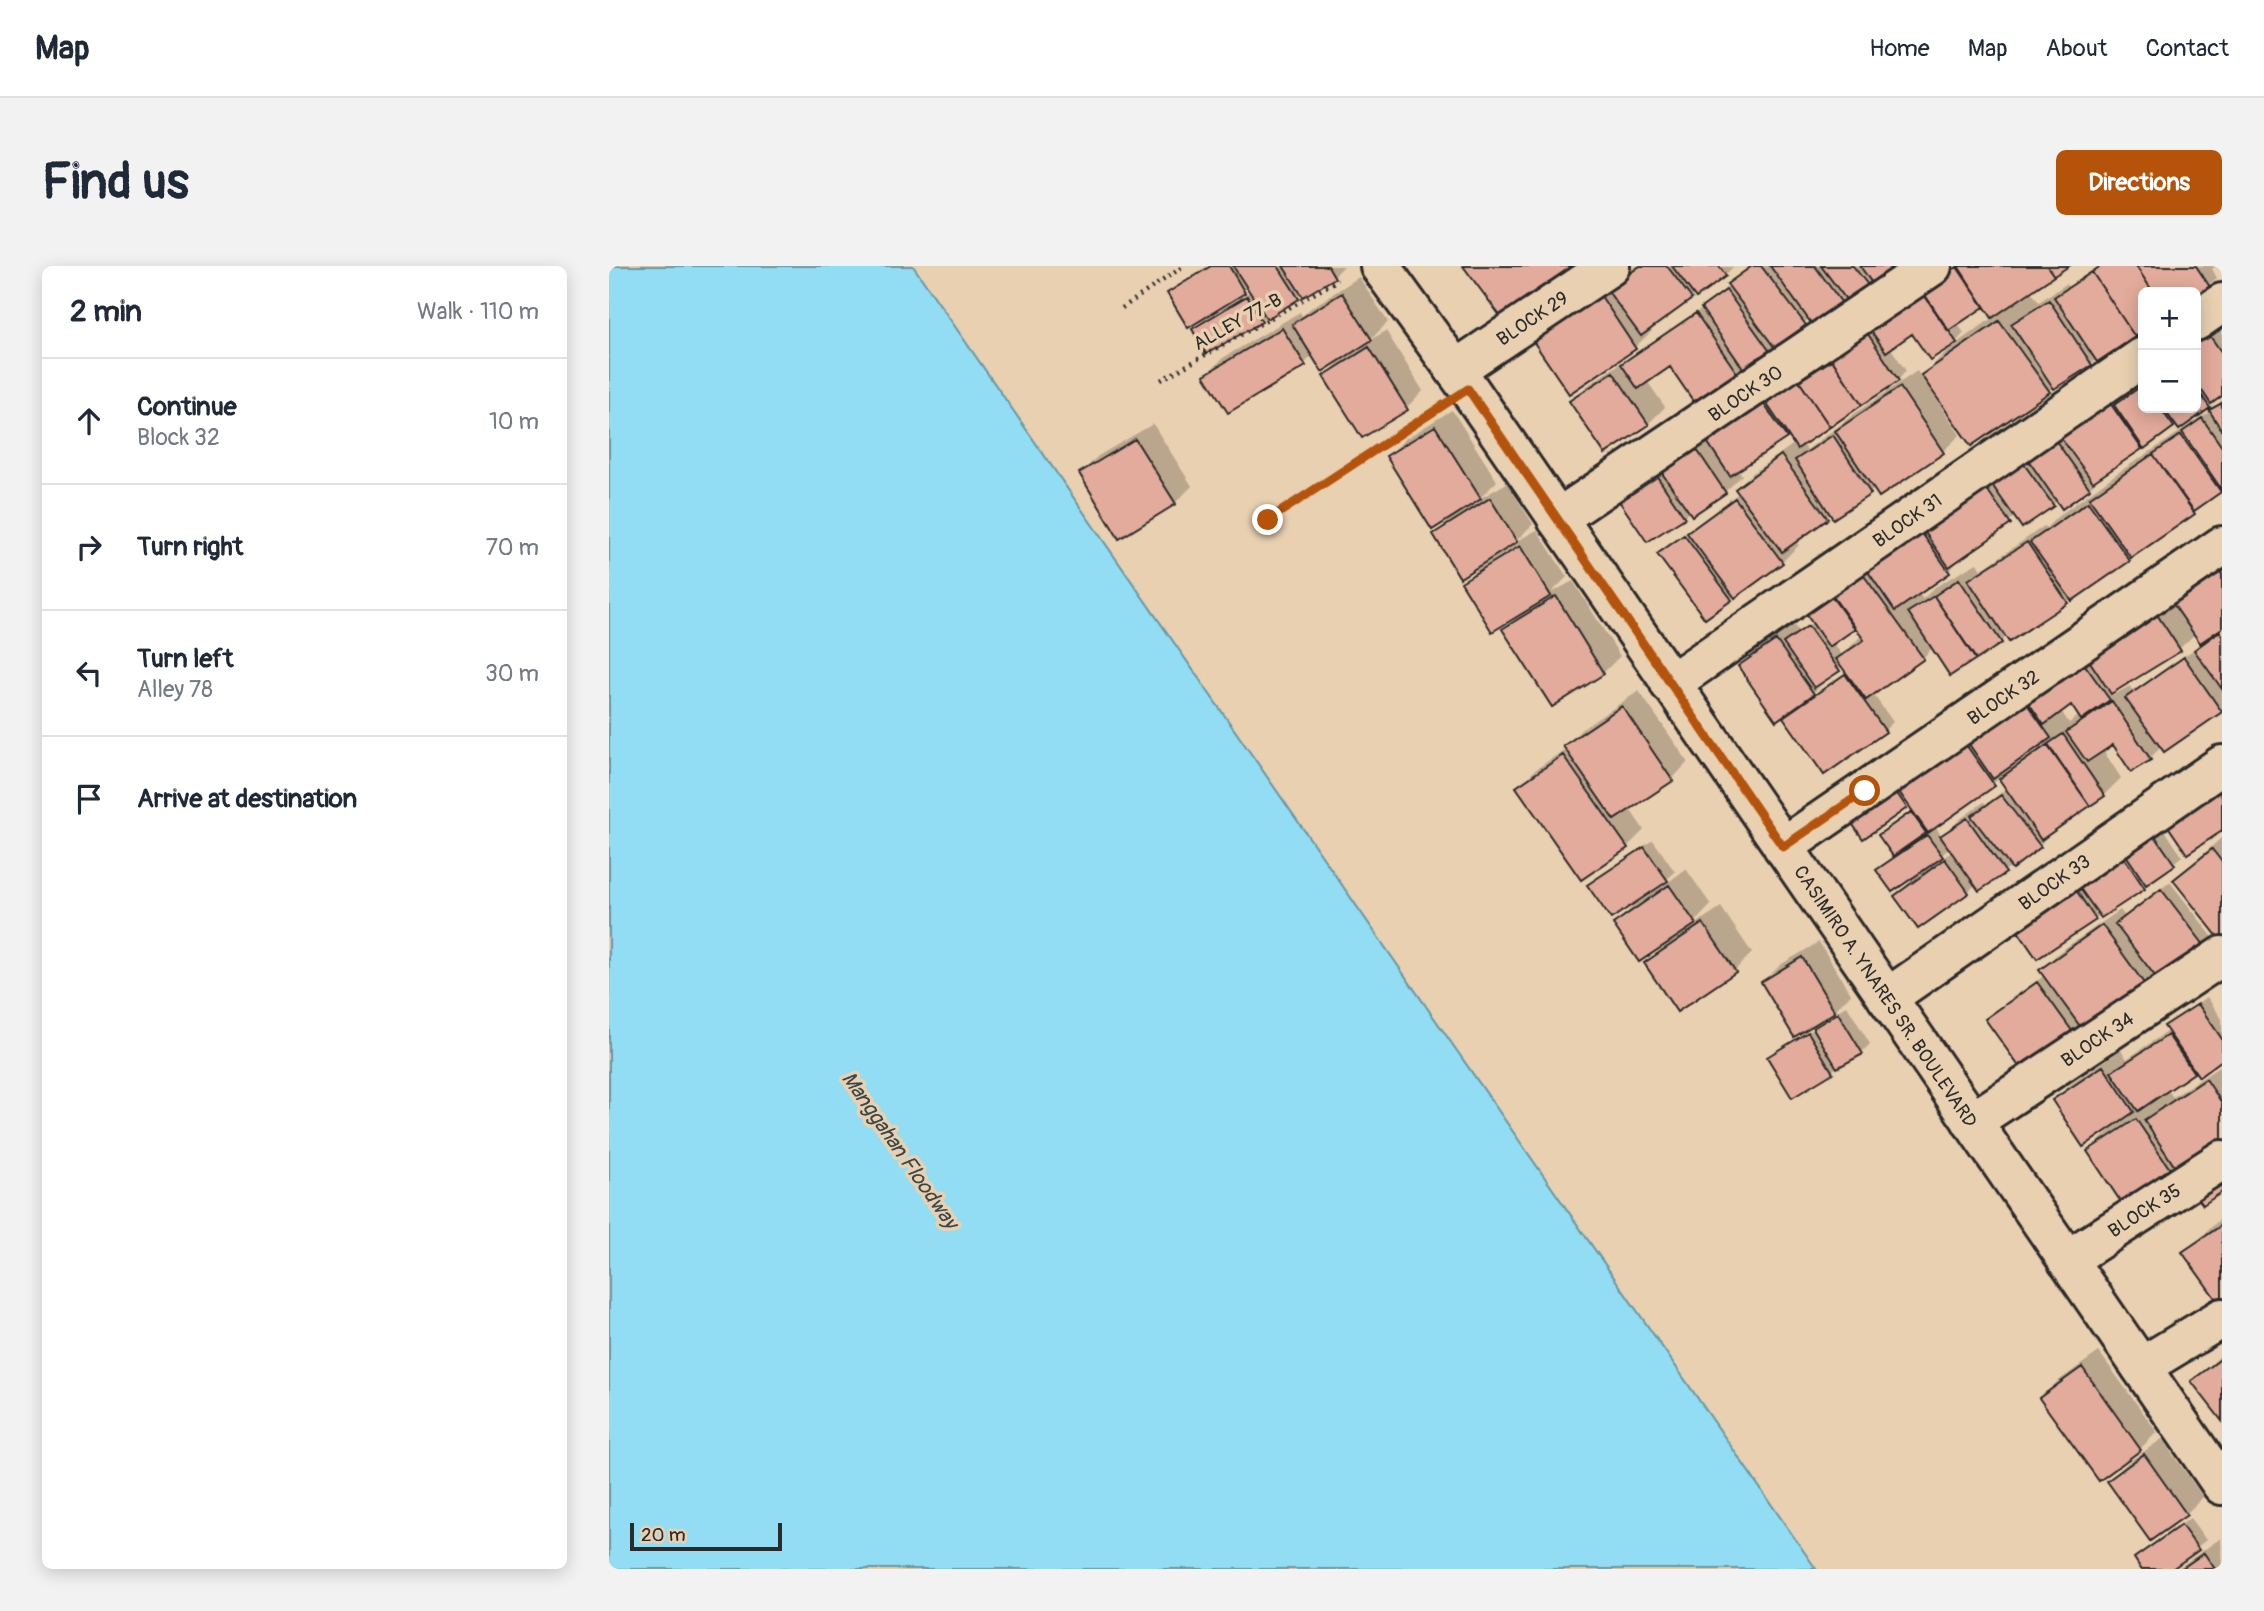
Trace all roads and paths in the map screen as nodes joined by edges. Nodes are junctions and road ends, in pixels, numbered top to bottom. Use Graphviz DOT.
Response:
graph roads {
  1 [pos="1184,266"];
  2 [pos="1380,266"];
  3 [pos="1611,266"];
  4 [pos="1932,266"];
  5 [pos="1339,279"];
  6 [pos="2222,303"];
  7 [pos="1122,308"];
  8 [pos="2201,318"];
  9 [pos="2138,360"];
  10 [pos="1161,380"];
  11 [pos="1461,380"];
  12 [pos="1557,519"];
  13 [pos="1268,520"];
  14 [pos="2222,546"];
  15 [pos="1670,684"];
  16 [pos="2222,765"];
  17 [pos="1783,847"];
  18 [pos="2222,956"];
  19 [pos="1887,998"];
  20 [pos="1972,1122"];
  21 [pos="2222,1160"];
  22 [pos="2067,1260"];
  23 [pos="2222,1318"];
  24 [pos="2141,1367"];
  25 [pos="2222,1485"];
  1 -- 7 [label="path"];
  2 -- 11 [label="street, CASIMIRO A. YNARES SR. BOULEVARD"];
  3 -- 11 [label="street, BLOCK 29"];
  4 -- 12 [label="street, BLOCK 30"];
  5 -- 10 [label="path, ALLEY 77-B"];
  6 -- 8 [label="street"];
  9 -- 15 [label="street, BLOCK 31"];
  11 -- 12 [label="street, CASIMIRO A. YNARES SR. BOULEVARD"];
  11 -- 13 [label="path"];
  12 -- 15 [label="street, CASIMIRO A. YNARES SR. BOULEVARD"];
  14 -- 17 [label="street, BLOCK 32"];
  15 -- 17 [label="street, CASIMIRO A. YNARES SR. BOULEVARD"];
  16 -- 19 [label="street, BLOCK 33"];
  17 -- 19 [label="street, CASIMIRO A. YNARES SR. BOULEVARD"];
  18 -- 20 [label="street, BLOCK 34"];
  19 -- 20 [label="street, CASIMIRO A. YNARES SR. BOULEVARD"];
  20 -- 22 [label="street, CASIMIRO A. YNARES SR. BOULEVARD"];
  21 -- 22 [label="street, BLOCK 35"];
  22 -- 24 [label="street, CASIMIRO A. YNARES SR. BOULEVARD"];
  23 -- 24 [label="street"];
  24 -- 25 [label="street, CASIMIRO A. YNARES SR. BOULEVARD"];
}
